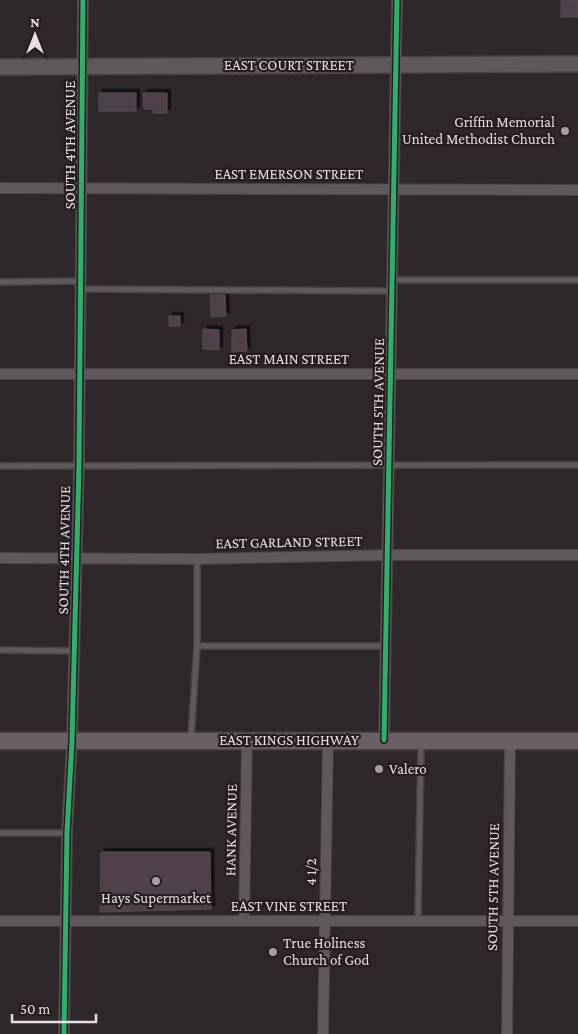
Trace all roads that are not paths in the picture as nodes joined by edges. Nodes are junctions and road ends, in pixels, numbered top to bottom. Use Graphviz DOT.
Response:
graph roads {
  1 [pos="83,0"];
  2 [pos="397,0"];
  3 [pos="396,64"];
  4 [pos="578,64"];
  5 [pos="83,66"];
  6 [pos="0,67"];
  7 [pos="0,188"];
  8 [pos="82,189"];
  9 [pos="393,190"];
  10 [pos="578,190"];
  11 [pos="578,280"];
  12 [pos="0,282"];
  13 [pos="81,285"];
  14 [pos="393,286"];
  15 [pos="80,373"];
  16 [pos="0,374"];
  17 [pos="391,374"];
  18 [pos="578,374"];
  19 [pos="389,465"];
  20 [pos="0,466"];
  21 [pos="79,466"];
  22 [pos="578,466"];
  23 [pos="388,555"];
  24 [pos="578,555"];
  25 [pos="76,557"];
  26 [pos="0,558"];
  27 [pos="197,559"];
  28 [pos="197,646"];
  29 [pos="385,646"];
  30 [pos="0,650"];
  31 [pos="75,651"];
  32 [pos="191,740"];
  33 [pos="247,740"];
  34 [pos="328,740"];
  35 [pos="384,740"];
  36 [pos="421,740"];
  37 [pos="0,741"];
  38 [pos="72,741"];
  39 [pos="510,741"];
  40 [pos="578,741"];
  41 [pos="0,833"];
  42 [pos="67,833"];
  43 [pos="66,920"];
  44 [pos="418,920"];
  45 [pos="0,921"];
  46 [pos="244,921"];
  47 [pos="326,921"];
  48 [pos="508,921"];
  49 [pos="578,921"];
  50 [pos="64,1034"];
  51 [pos="323,1034"];
  52 [pos="507,1034"];
  1 -- 5 [label="street, SOUTH 4TH AVENUE"];
  2 -- 3 [label="street, SOUTH 5TH AVENUE"];
  3 -- 4 [label="street, EAST COURT STREET"];
  3 -- 5 [label="street, EAST COURT STREET"];
  3 -- 9 [label="street, SOUTH 5TH AVENUE"];
  5 -- 6 [label="street, EAST COURT STREET"];
  5 -- 8 [label="street, SOUTH 4TH AVENUE"];
  7 -- 8 [label="street, EAST EMERSON STREET"];
  8 -- 9 [label="street, EAST EMERSON STREET"];
  8 -- 13 [label="street, SOUTH 4TH AVENUE"];
  9 -- 10 [label="street, EAST EMERSON STREET"];
  9 -- 14 [label="street, SOUTH 5TH AVENUE"];
  11 -- 14 [label="lane"];
  12 -- 13 [label="lane"];
  13 -- 14 [label="lane"];
  13 -- 15 [label="street, SOUTH 4TH AVENUE"];
  14 -- 17 [label="street, SOUTH 5TH AVENUE"];
  15 -- 16 [label="street, EAST MAIN STREET"];
  15 -- 17 [label="street, EAST MAIN STREET"];
  15 -- 21 [label="street, SOUTH 4TH AVENUE"];
  17 -- 18 [label="street, EAST MAIN STREET"];
  17 -- 19 [label="street, SOUTH 5TH AVENUE"];
  19 -- 21 [label="lane"];
  19 -- 22 [label="lane"];
  19 -- 23 [label="street, SOUTH 5TH AVENUE"];
  20 -- 21 [label="lane"];
  21 -- 25 [label="street, SOUTH 4TH AVENUE"];
  23 -- 24 [label="street, EAST GARLAND STREET"];
  23 -- 27 [label="street, EAST GARLAND STREET"];
  23 -- 29 [label="street, SOUTH 5TH AVENUE"];
  25 -- 26 [label="street, EAST GARLAND STREET"];
  25 -- 27 [label="street, EAST GARLAND STREET"];
  25 -- 31 [label="street, SOUTH 4TH AVENUE"];
  27 -- 28 [label="lane"];
  28 -- 29 [label="lane"];
  28 -- 32 [label="lane"];
  29 -- 35 [label="street, SOUTH 5TH AVENUE"];
  30 -- 31 [label="lane"];
  31 -- 38 [label="street, SOUTH 4TH AVENUE"];
  32 -- 33 [label="main road, EAST KINGS HIGHWAY"];
  32 -- 38 [label="main road, EAST KINGS HIGHWAY"];
  33 -- 34 [label="main road, EAST KINGS HIGHWAY"];
  33 -- 46 [label="street, HANK AVENUE"];
  34 -- 35 [label="main road, EAST KINGS HIGHWAY"];
  34 -- 47 [label="street, 4 1/2"];
  35 -- 36 [label="main road, EAST KINGS HIGHWAY"];
  36 -- 39 [label="main road, EAST KINGS HIGHWAY"];
  36 -- 44 [label="lane"];
  37 -- 38 [label="main road, EAST KINGS HIGHWAY"];
  38 -- 42 [label="street, SOUTH 4TH AVENUE"];
  39 -- 40 [label="main road, EAST KINGS HIGHWAY"];
  39 -- 48 [label="street, SOUTH 5TH AVENUE"];
  41 -- 42 [label="lane"];
  42 -- 43 [label="street, SOUTH 4TH AVENUE"];
  43 -- 45 [label="street, EAST VINE STREET"];
  43 -- 46 [label="street, EAST VINE STREET"];
  43 -- 50 [label="street, SOUTH 4TH AVENUE"];
  44 -- 47 [label="street, EAST VINE STREET"];
  44 -- 48 [label="street, EAST VINE STREET"];
  46 -- 47 [label="street, EAST VINE STREET"];
  47 -- 51 [label="street, 4 1/2"];
  48 -- 49 [label="street, EAST VINE STREET"];
  48 -- 52 [label="street, SOUTH 5TH AVENUE"];
}
